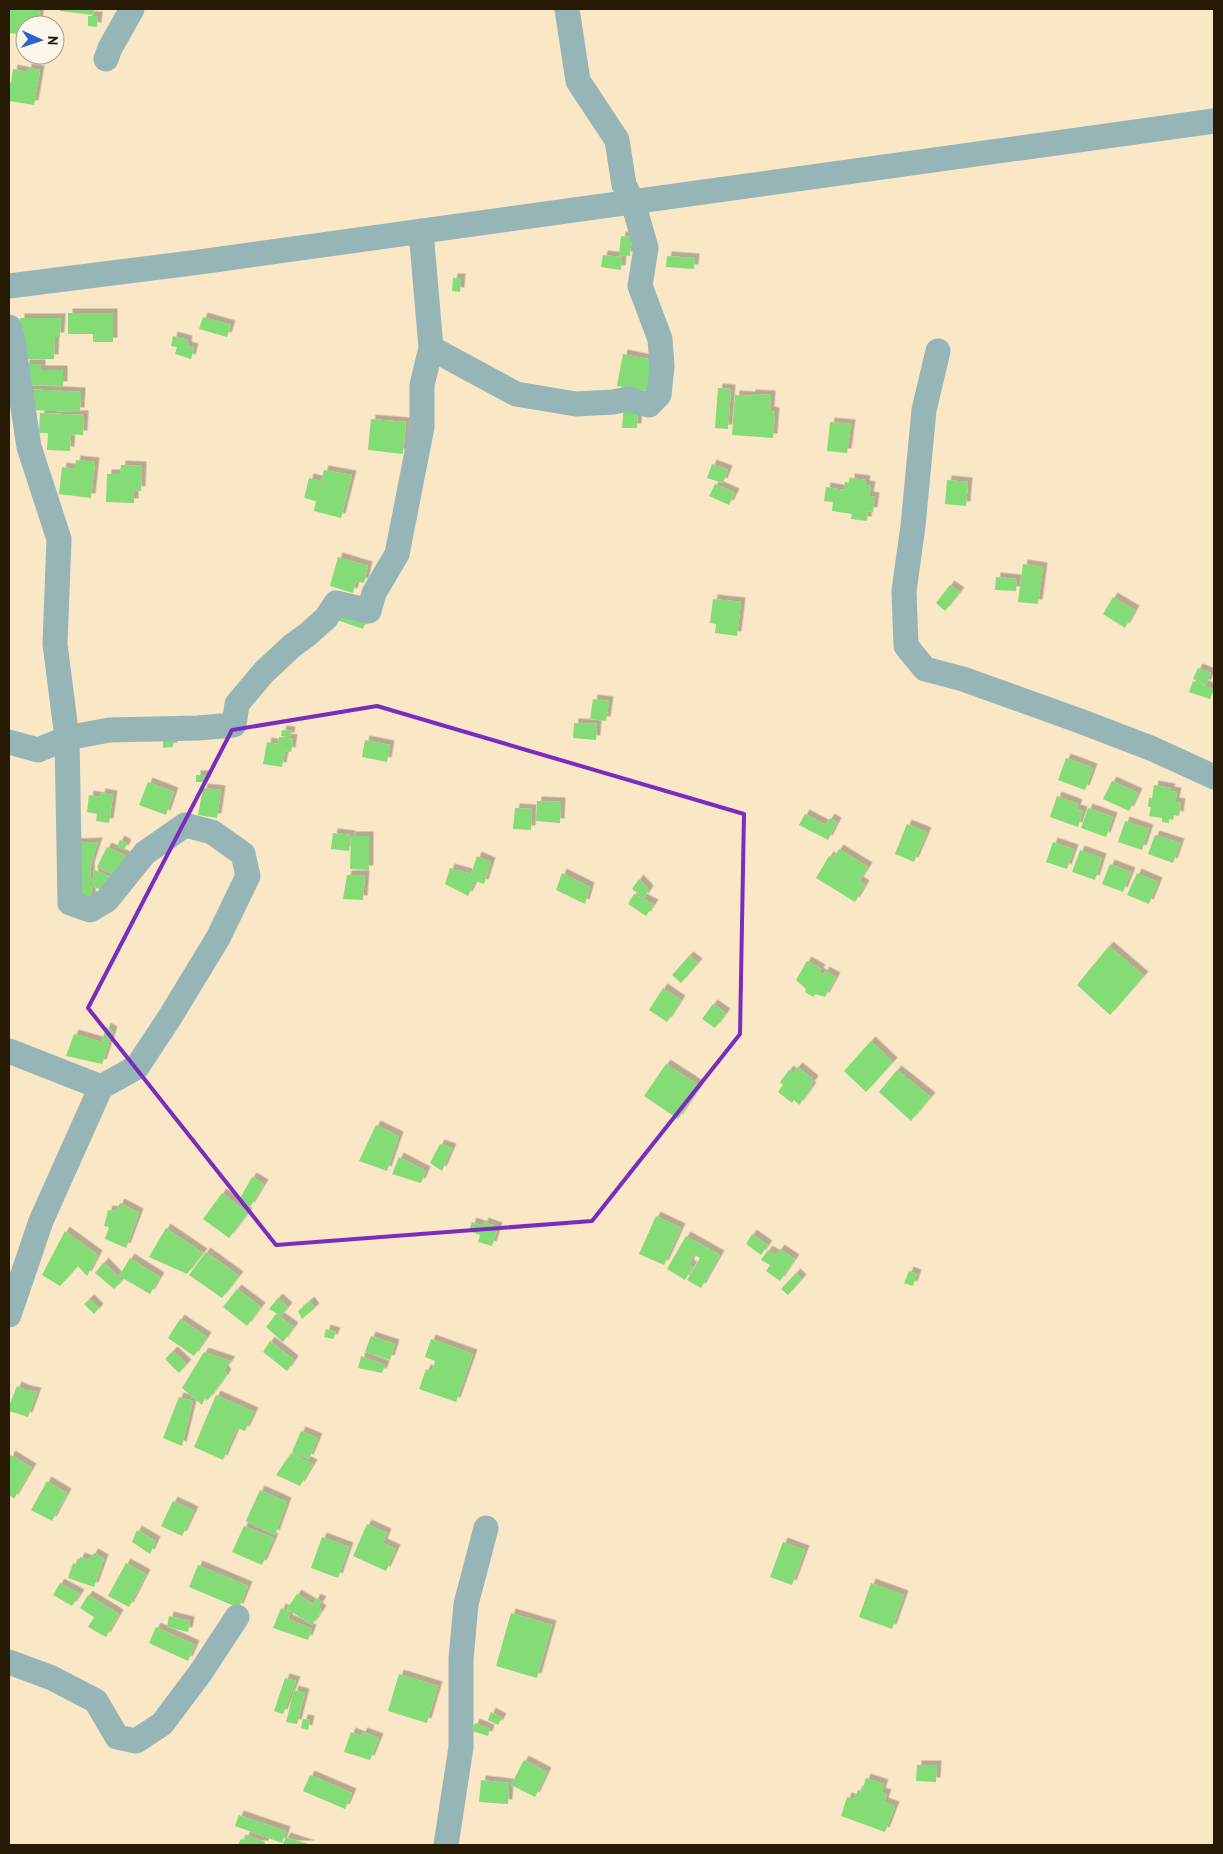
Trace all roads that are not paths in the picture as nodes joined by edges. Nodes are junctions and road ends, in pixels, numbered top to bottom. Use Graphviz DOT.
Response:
graph roads {
  1 [pos="132,9"];
  2 [pos="567,9"];
  3 [pos="106,59"];
  4 [pos="1214,121"];
  5 [pos="633,202"];
  6 [pos="421,231"];
  7 [pos="9,286"];
  8 [pos="9,327"];
  9 [pos="431,348"];
  10 [pos="938,351"];
  11 [pos="67,738"];
  12 [pos="9,742"];
  13 [pos="1214,777"];
  14 [pos="9,1051"];
  15 [pos="101,1087"];
  16 [pos="9,1314"];
  17 [pos="486,1528"];
  18 [pos="236,1617"];
  19 [pos="9,1662"];
  20 [pos="445,1844"];
  1 -- 3 [label="street"];
  2 -- 5 [label="street"];
  4 -- 5 [label="street"];
  5 -- 6 [label="street"];
  5 -- 9 [label="street"];
  6 -- 7 [label="street"];
  6 -- 9 [label="street"];
  8 -- 11 [label="street"];
  9 -- 11 [label="street"];
  10 -- 13 [label="street"];
  11 -- 12 [label="street"];
  11 -- 15 [label="street"];
  14 -- 15 [label="street"];
  15 -- 16 [label="street"];
  17 -- 20 [label="street"];
  18 -- 19 [label="street"];
}
